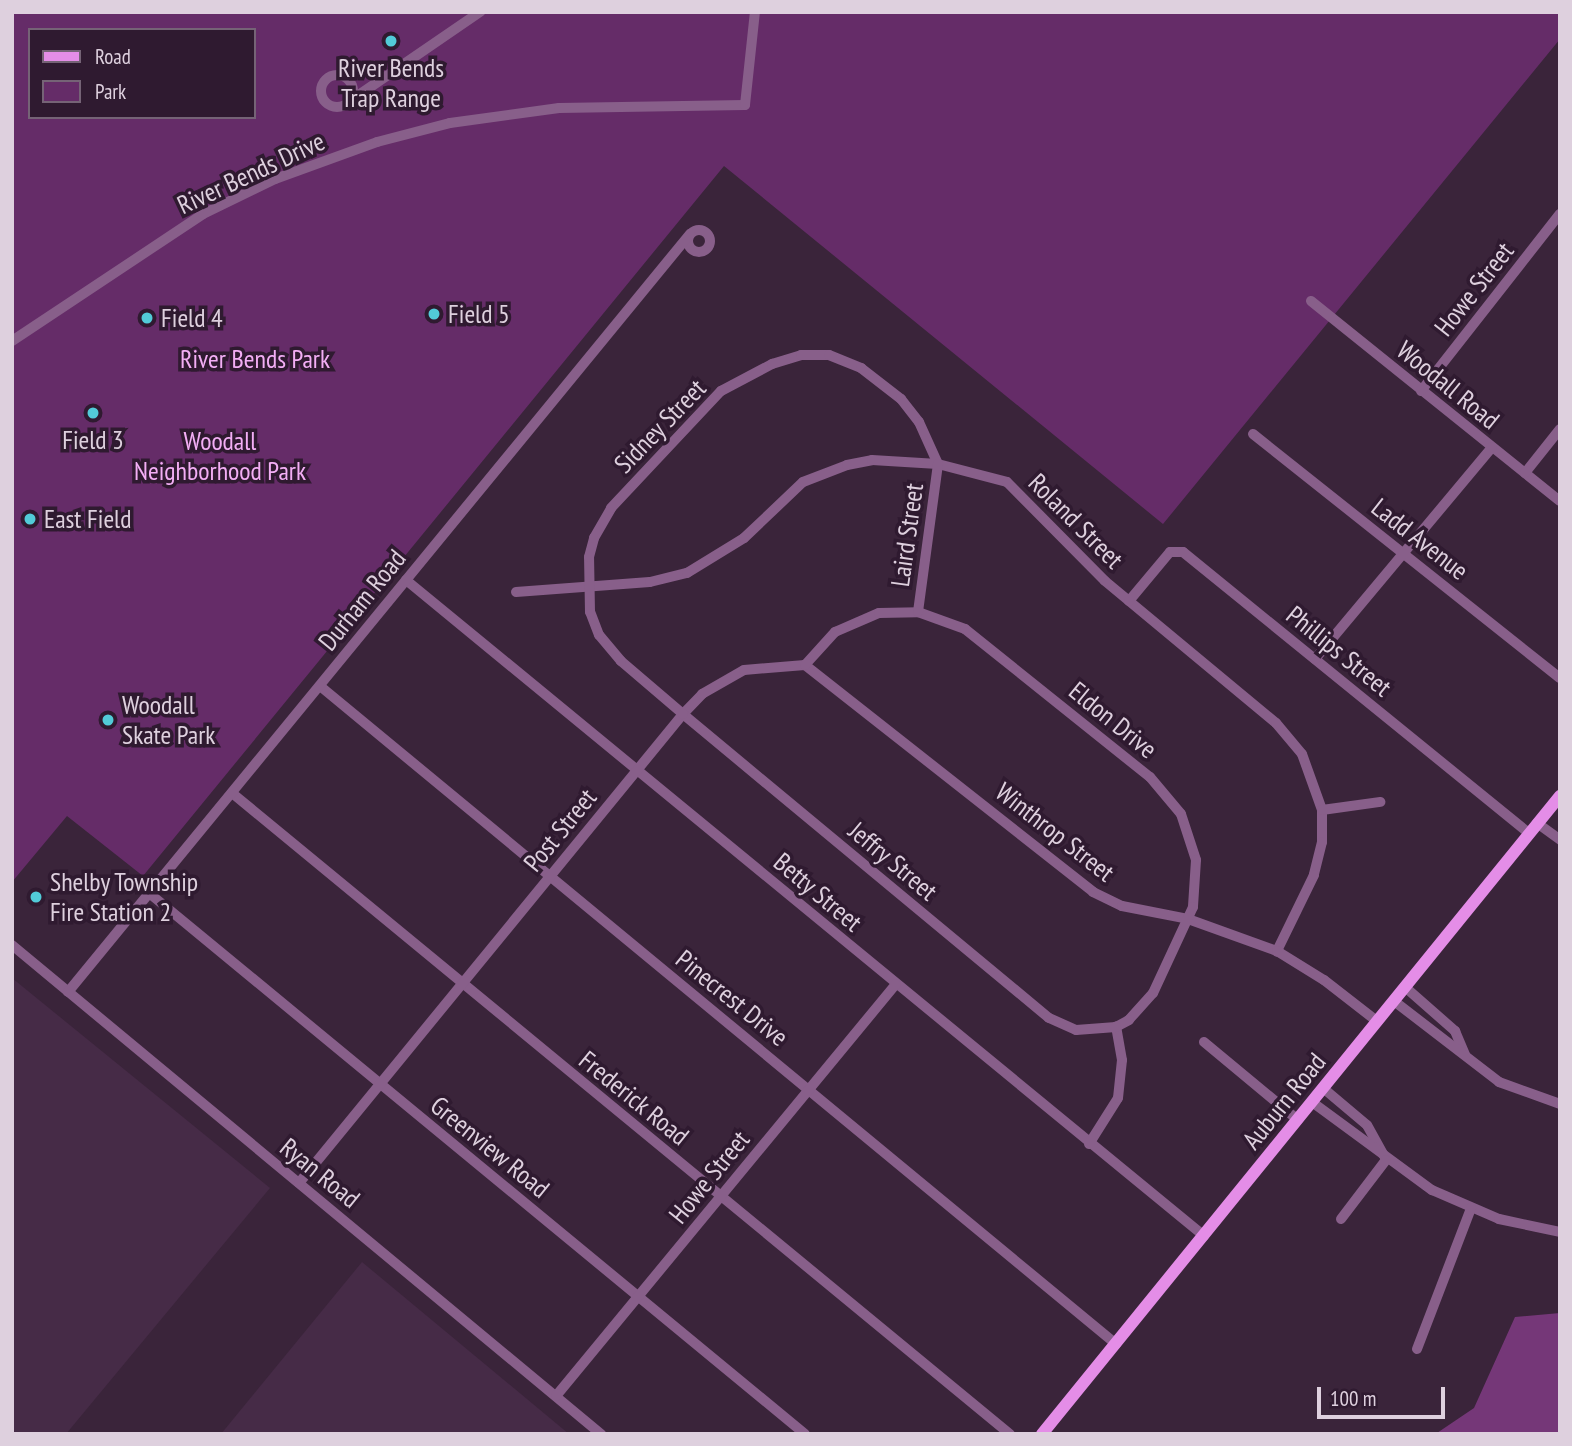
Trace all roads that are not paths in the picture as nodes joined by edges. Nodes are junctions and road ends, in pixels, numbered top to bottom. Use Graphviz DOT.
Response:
graph roads {
  1 [pos="480,12"];
  2 [pos="755,12"];
  3 [pos="358,90"];
  4 [pos="1560,214"];
  5 [pos="690,234"];
  6 [pos="679,248"];
  7 [pos="696,251"];
  8 [pos="1311,301"];
  9 [pos="12,341"];
  10 [pos="1421,391"];
  11 [pos="1560,429"];
  12 [pos="1253,434"];
  13 [pos="1492,447"];
  14 [pos="938,464"];
  15 [pos="1525,473"];
  16 [pos="1560,501"];
  17 [pos="1403,552"];
  18 [pos="406,580"];
  19 [pos="587,586"];
  20 [pos="516,592"];
  21 [pos="1129,601"];
  22 [pos="918,612"];
  23 [pos="1315,659"];
  24 [pos="805,665"];
  25 [pos="1560,678"];
  26 [pos="320,686"];
  27 [pos="683,714"];
  28 [pos="637,770"];
  29 [pos="232,793"];
  30 [pos="1560,796"];
  31 [pos="1380,802"];
  32 [pos="1322,810"];
  33 [pos="1533,828"];
  34 [pos="1560,840"];
  35 [pos="550,876"];
  36 [pos="149,893"];
  37 [pos="1188,919"];
  38 [pos="12,945"];
  39 [pos="1277,951"];
  40 [pos="462,983"];
  41 [pos="895,984"];
  42 [pos="1405,987"];
  43 [pos="68,992"];
  44 [pos="1394,1001"];
  45 [pos="1378,1022"];
  46 [pos="1115,1027"];
  47 [pos="1204,1042"];
  48 [pos="1465,1055"];
  49 [pos="380,1084"];
  50 [pos="1323,1088"];
  51 [pos="809,1089"];
  52 [pos="1312,1102"];
  53 [pos="1560,1104"];
  54 [pos="1298,1120"];
  55 [pos="1089,1144"];
  56 [pos="1387,1160"];
  57 [pos="299,1183"];
  58 [pos="721,1196"];
  59 [pos="1471,1208"];
  60 [pos="1340,1219"];
  61 [pos="1560,1232"];
  62 [pos="1204,1236"];
  63 [pos="638,1296"];
  64 [pos="1116,1344"];
  65 [pos="1418,1349"];
  66 [pos="556,1396"];
  67 [pos="601,1434"];
  68 [pos="804,1434"];
  69 [pos="1010,1434"];
  70 [pos="1042,1434"];
  1 -- 3 [label="street"];
  2 -- 9 [label="street, River Bends Drive"];
  3 -- 3 [label="street"];
  4 -- 10 [label="street, Howe Street"];
  5 -- 6 [label="street, Durham Road"];
  5 -- 7 [label="street"];
  5 -- 7 [label="street"];
  6 -- 7 [label="street"];
  6 -- 18 [label="street, Durham Road"];
  8 -- 10 [label="street, Woodall Road"];
  10 -- 13 [label="street, Woodall Road"];
  11 -- 15 [label="street"];
  12 -- 17 [label="street, Ladd Avenue"];
  13 -- 15 [label="street, Woodall Road"];
  13 -- 17 [label="street"];
  14 -- 19 [label="street, Roland Street"];
  14 -- 19 [label="street, Sidney Street"];
  14 -- 21 [label="street, Roland Street"];
  14 -- 22 [label="street, Laird Street"];
  15 -- 16 [label="street, Woodall Road"];
  17 -- 23 [label="street"];
  17 -- 25 [label="street, Ladd Avenue"];
  18 -- 26 [label="street, Durham Road"];
  18 -- 28 [label="street, Betty Street"];
  19 -- 20 [label="street, Roland Street"];
  19 -- 27 [label="street, Jeffry Street"];
  21 -- 23 [label="street, Phillips Street"];
  21 -- 32 [label="street, Roland Street"];
  22 -- 24 [label="street"];
  22 -- 37 [label="street, Eldon Drive"];
  23 -- 33 [label="street, Phillips Street"];
  24 -- 27 [label="street, Post Street"];
  24 -- 37 [label="street, Winthrop Street"];
  26 -- 29 [label="street, Durham Road"];
  26 -- 35 [label="street, Pinecrest Drive"];
  27 -- 28 [label="street, Post Street"];
  27 -- 46 [label="street, Jeffry Street"];
  28 -- 35 [label="street, Post Street"];
  28 -- 41 [label="street, Betty Street"];
  29 -- 36 [label="street, Durham Road"];
  29 -- 40 [label="street, Frederick Road"];
  30 -- 33 [label="main road, Auburn Road"];
  31 -- 32 [label="street"];
  32 -- 39 [label="street, Roland Street"];
  33 -- 34 [label="street, Phillips Street"];
  33 -- 42 [label="main road, Auburn Road"];
  35 -- 40 [label="street, Post Street"];
  35 -- 51 [label="street, Pinecrest Drive"];
  36 -- 43 [label="street, Durham Road"];
  36 -- 49 [label="street, Greenview Road"];
  37 -- 39 [label="street, Winthrop Street"];
  37 -- 46 [label="street"];
  38 -- 43 [label="street, Ryan Road"];
  39 -- 45 [label="street, Winthrop Street"];
  40 -- 49 [label="street, Post Street"];
  40 -- 58 [label="street, Frederick Road"];
  41 -- 51 [label="street, Howe Street"];
  41 -- 55 [label="street, Betty Street"];
  42 -- 44 [label="main road, Auburn Road"];
  42 -- 48 [label="street"];
  43 -- 57 [label="street, Ryan Road"];
  44 -- 45 [label="main road, Auburn Road"];
  44 -- 48 [label="street"];
  45 -- 50 [label="main road, Auburn Road"];
  46 -- 55 [label="street"];
  47 -- 54 [label="street"];
  48 -- 53 [label="street"];
  49 -- 57 [label="street, Post Street"];
  49 -- 63 [label="street, Greenview Road"];
  50 -- 52 [label="main road, Auburn Road"];
  50 -- 56 [label="street"];
  51 -- 58 [label="street, Howe Street"];
  51 -- 64 [label="street, Pinecrest Drive"];
  52 -- 54 [label="main road, Auburn Road"];
  52 -- 56 [label="street"];
  54 -- 62 [label="main road, Auburn Road"];
  55 -- 62 [label="street, Betty Street"];
  56 -- 59 [label="street"];
  56 -- 60 [label="street"];
  57 -- 66 [label="street, Ryan Road"];
  58 -- 63 [label="street, Howe Street"];
  58 -- 69 [label="street, Frederick Road"];
  59 -- 61 [label="street"];
  59 -- 65 [label="street"];
  62 -- 64 [label="main road, Auburn Road"];
  63 -- 66 [label="street, Howe Street"];
  63 -- 68 [label="street, Greenview Road"];
  64 -- 70 [label="main road, Auburn Road"];
  66 -- 67 [label="street, Ryan Road"];
}
